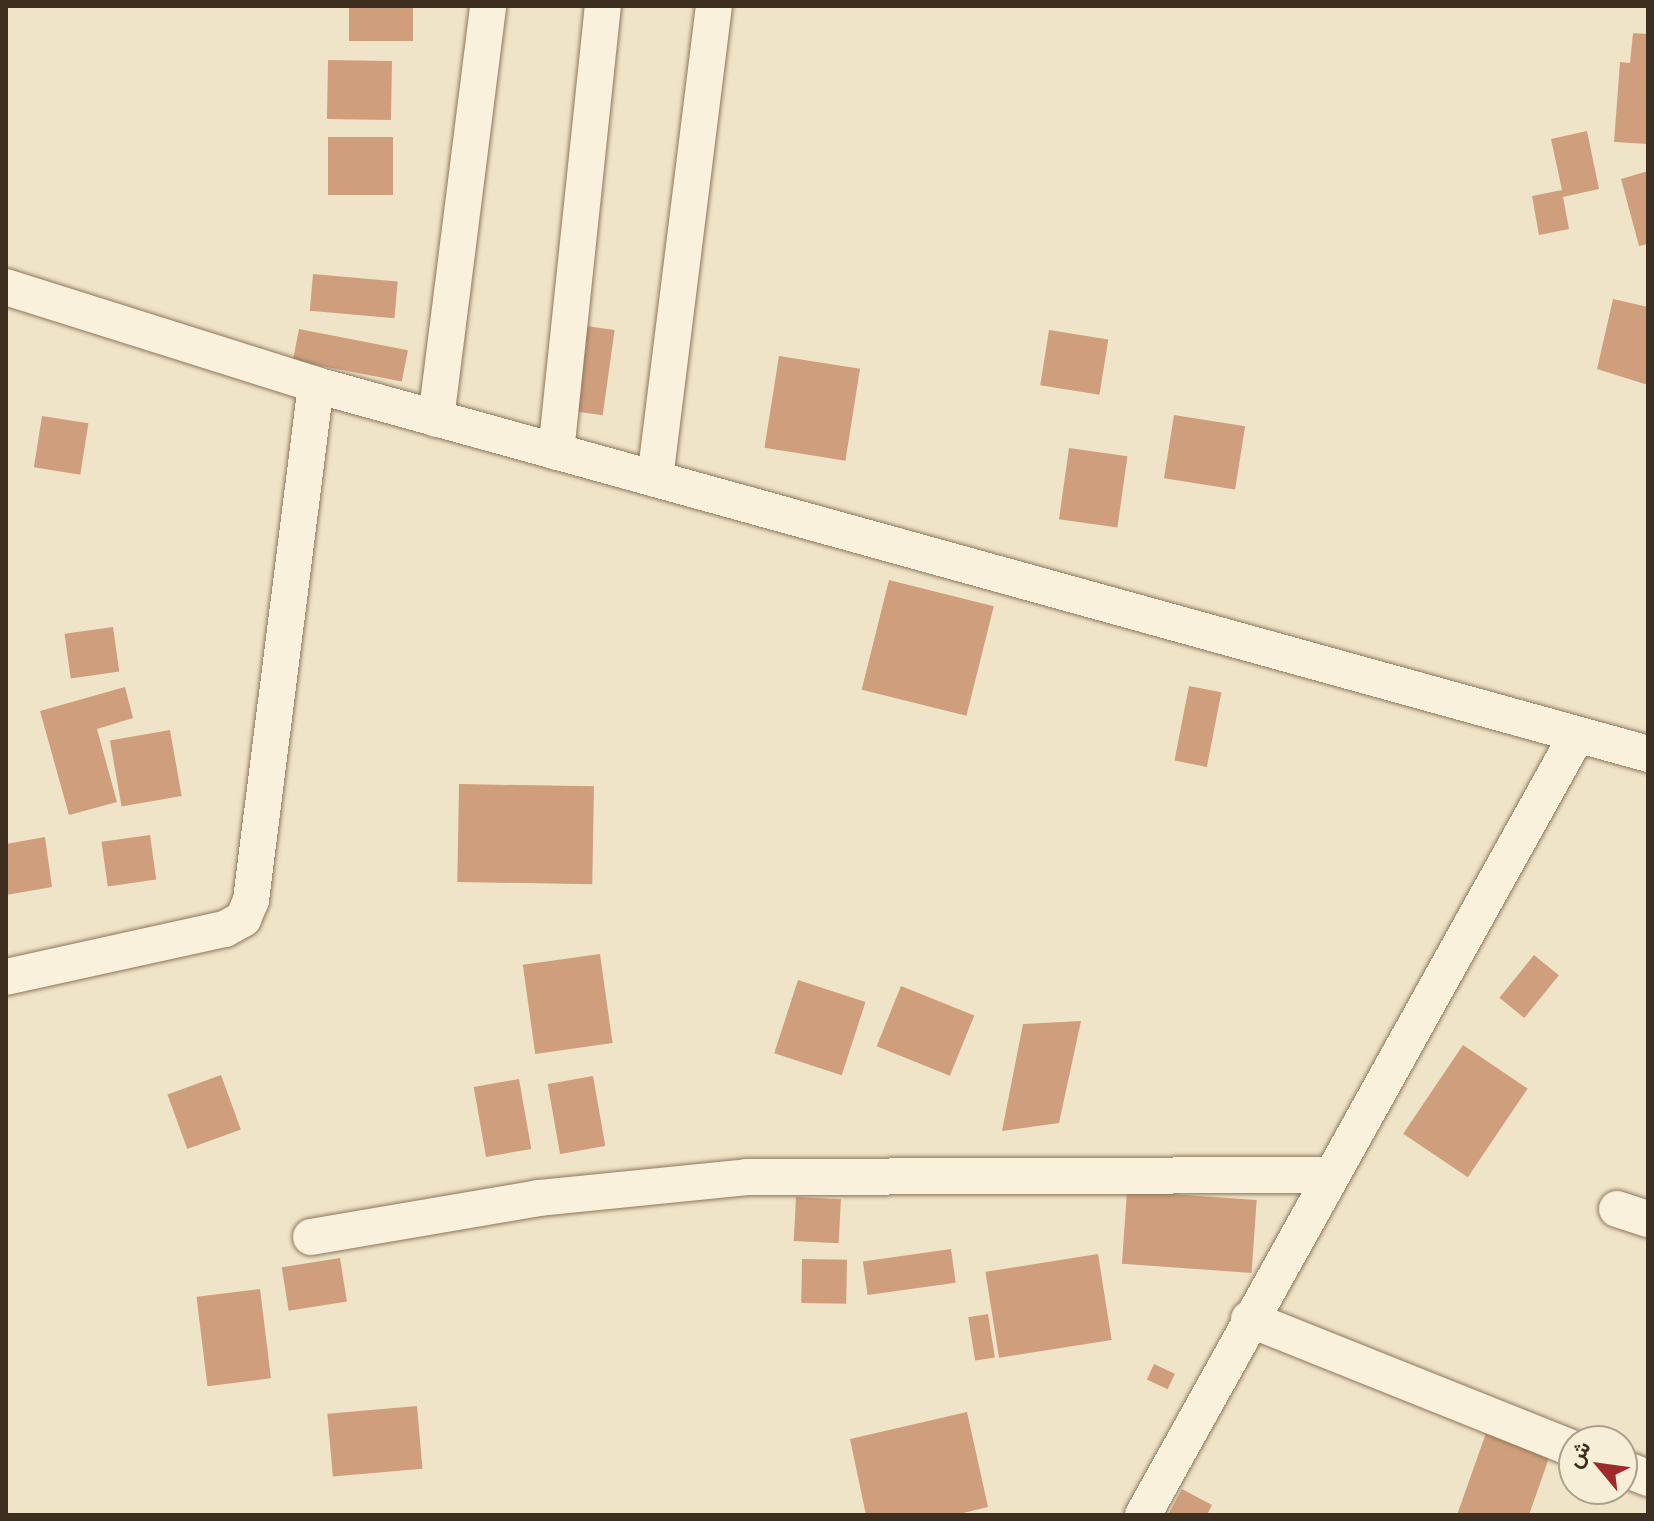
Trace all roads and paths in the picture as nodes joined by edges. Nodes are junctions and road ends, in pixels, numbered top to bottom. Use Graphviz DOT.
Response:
graph roads {
  1 [pos="488,6"];
  2 [pos="603,6"];
  3 [pos="714,6"];
  4 [pos="6,287"];
  5 [pos="316,385"];
  6 [pos="436,419"];
  7 [pos="556,452"];
  8 [pos="655,479"];
  9 [pos="1577,735"];
  10 [pos="1648,754"];
  11 [pos="6,977"];
  12 [pos="1330,1175"];
  13 [pos="311,1237"];
  14 [pos="1249,1319"];
  15 [pos="1558,1443"];
  16 [pos="1143,1515"];
  1 -- 6 [label="street"];
  2 -- 7 [label="street"];
  3 -- 8 [label="street"];
  4 -- 5 [label="street"];
  5 -- 6 [label="street"];
  5 -- 11 [label="street"];
  6 -- 7 [label="street"];
  7 -- 8 [label="street"];
  8 -- 9 [label="street"];
  9 -- 10 [label="street"];
  9 -- 12 [label="street"];
  12 -- 13 [label="street"];
  12 -- 14 [label="street"];
  14 -- 15 [label="street"];
  14 -- 16 [label="street"];
}
